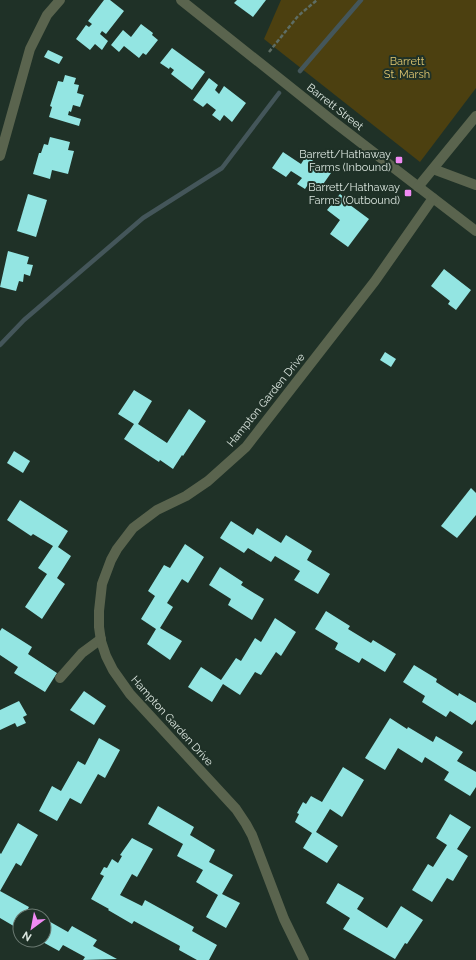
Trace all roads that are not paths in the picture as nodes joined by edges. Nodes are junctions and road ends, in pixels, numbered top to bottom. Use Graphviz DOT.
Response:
graph roads {
  1 [pos="60,0"];
  2 [pos="181,0"];
  3 [pos="476,116"];
  4 [pos="0,156"];
  5 [pos="433,169"];
  6 [pos="476,185"];
  7 [pos="418,187"];
  8 [pos="433,198"];
  9 [pos="476,231"];
  10 [pos="101,639"];
  11 [pos="60,678"];
  12 [pos="304,960"];
  1 -- 4 [label="street"];
  2 -- 7 [label="street, Barrett Street"];
  3 -- 5 [label="street"];
  5 -- 6 [label="street"];
  5 -- 7 [label="street"];
  7 -- 8 [label="street, Barrett Street"];
  8 -- 9 [label="street, Barrett Street"];
  8 -- 10 [label="street, Hampton Garden Drive"];
  10 -- 11 [label="street"];
  10 -- 12 [label="street, Hampton Garden Drive"];
}
